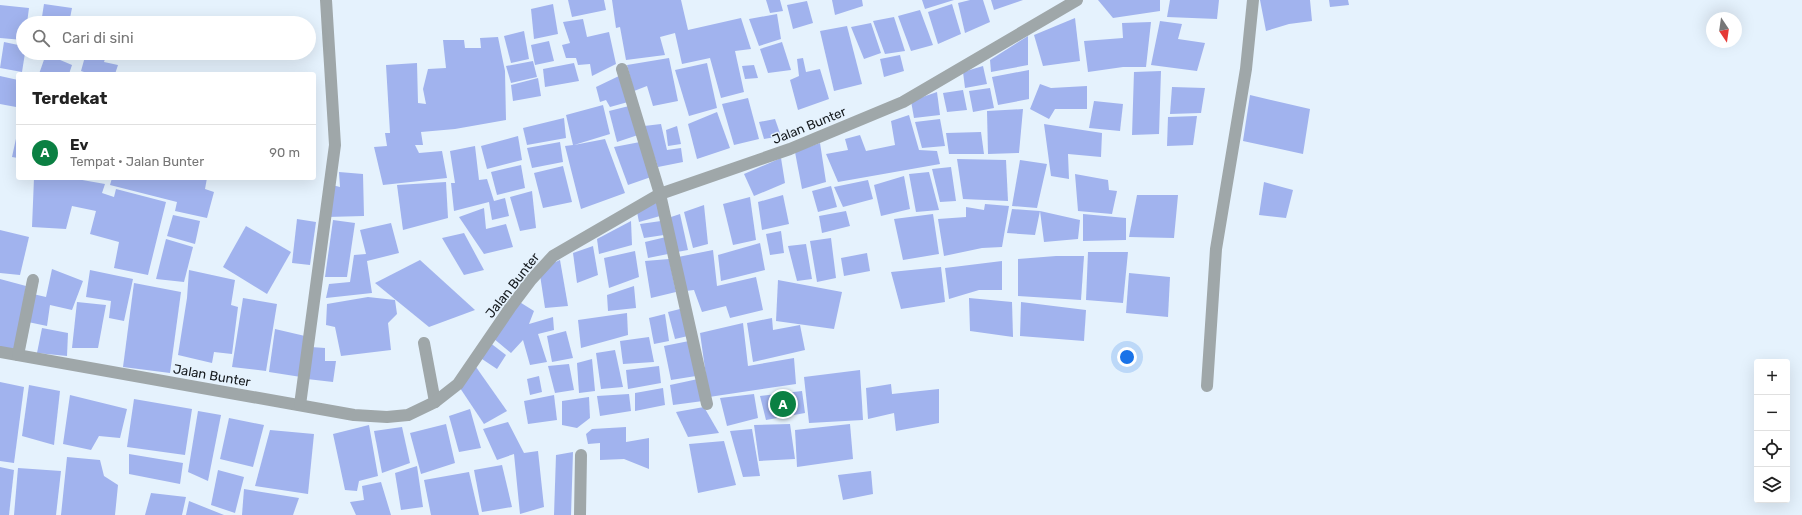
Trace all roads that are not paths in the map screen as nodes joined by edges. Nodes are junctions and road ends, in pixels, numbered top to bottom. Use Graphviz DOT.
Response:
graph roads {
  1 [pos="326,0"];
  2 [pos="1076,0"];
  3 [pos="1253,0"];
  4 [pos="622,69"];
  5 [pos="660,194"];
  6 [pos="33,280"];
  7 [pos="424,343"];
  8 [pos="0,352"];
  9 [pos="18,355"];
  10 [pos="1207,386"];
  11 [pos="435,402"];
  12 [pos="707,404"];
  13 [pos="300,405"];
  14 [pos="581,455"];
  15 [pos="580,515"];
  1 -- 13 [label="street"];
  2 -- 5 [label="street, Jalan Bunter"];
  3 -- 10 [label="street"];
  4 -- 5 [label="street"];
  5 -- 11 [label="street, Jalan Bunter"];
  5 -- 12 [label="street"];
  6 -- 9 [label="street"];
  7 -- 11 [label="street"];
  8 -- 9 [label="street, Jalan Bunter"];
  9 -- 13 [label="street, Jalan Bunter"];
  11 -- 13 [label="street, Jalan Bunter"];
  14 -- 15 [label="street"];
}
